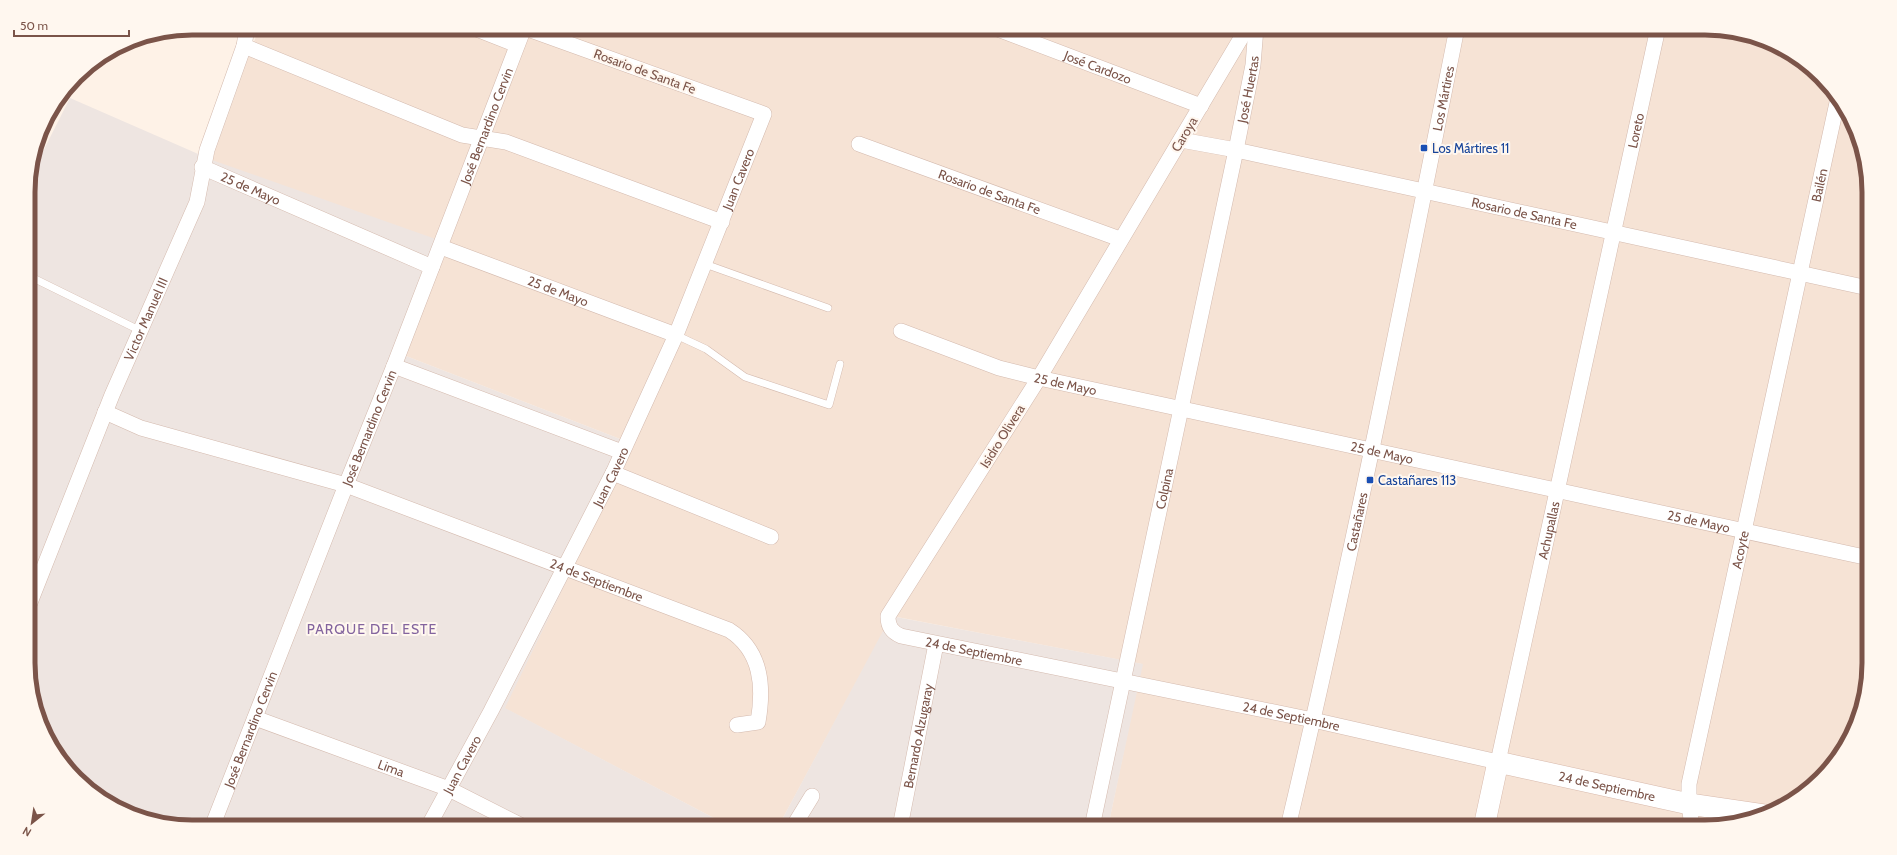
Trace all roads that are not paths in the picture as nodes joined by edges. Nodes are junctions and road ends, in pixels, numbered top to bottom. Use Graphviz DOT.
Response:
graph roads {
  1 [pos="246,35"];
  2 [pos="492,35"];
  3 [pos="522,35"];
  4 [pos="544,35"];
  5 [pos="1013,35"];
  6 [pos="1243,35"];
  7 [pos="1255,35"];
  8 [pos="1456,35"];
  9 [pos="1657,35"];
  10 [pos="517,45"];
  11 [pos="244,46"];
  12 [pos="1201,106"];
  13 [pos="1836,106"];
  14 [pos="764,114"];
  15 [pos="482,139"];
  16 [pos="1181,140"];
  17 [pos="859,144"];
  18 [pos="1236,150"];
  19 [pos="202,168"];
  20 [pos="1425,191"];
  21 [pos="722,222"];
  22 [pos="1615,234"];
  23 [pos="1120,239"];
  24 [pos="441,247"];
  25 [pos="705,264"];
  26 [pos="432,267"];
  27 [pos="1801,274"];
  28 [pos="35,279"];
  29 [pos="1862,287"];
  30 [pos="828,308"];
  31 [pos="139,330"];
  32 [pos="901,331"];
  33 [pos="676,335"];
  34 [pos="840,364"];
  35 [pos="394,366"];
  36 [pos="1039,378"];
  37 [pos="1180,408"];
  38 [pos="105,412"];
  39 [pos="1371,449"];
  40 [pos="622,452"];
  41 [pos="613,472"];
  42 [pos="346,485"];
  43 [pos="1557,491"];
  44 [pos="1746,531"];
  45 [pos="771,537"];
  46 [pos="1862,556"];
  47 [pos="564,568"];
  48 [pos="35,590"];
  49 [pos="892,632"];
  50 [pos="936,644"];
  51 [pos="1122,680"];
  52 [pos="255,718"];
  53 [pos="1313,720"];
  54 [pos="737,725"];
  55 [pos="1498,762"];
  56 [pos="449,789"];
  57 [pos="812,796"];
  58 [pos="1689,804"];
  59 [pos="1752,813"];
  60 [pos="215,820"];
  61 [pos="432,820"];
  62 [pos="510,820"];
  63 [pos="797,820"];
  64 [pos="901,820"];
  65 [pos="1093,820"];
  66 [pos="1290,820"];
  67 [pos="1486,820"];
  68 [pos="1691,820"];
  1 -- 11 [label="street, Victor Manuel III"];
  2 -- 10 [label="street"];
  3 -- 10 [label="street, José Bernardino Cervin"];
  4 -- 14 [label="street, Rosario de Santa Fe"];
  5 -- 12 [label="street, José Cardozo"];
  6 -- 12 [label="street, Caroya"];
  7 -- 18 [label="street, José Huertas"];
  8 -- 20 [label="street, Los Mártires"];
  9 -- 22 [label="street, Loreto"];
  10 -- 15 [label="street, José Bernardino Cervin"];
  11 -- 15 [label="street"];
  11 -- 19 [label="street, Victor Manuel III"];
  12 -- 16 [label="street, Caroya"];
  13 -- 27 [label="street, Bailén"];
  14 -- 21 [label="street, Juan Cavero"];
  15 -- 21 [label="street"];
  15 -- 24 [label="street, José Bernardino Cervin"];
  16 -- 18 [label="street, Rosario de Santa Fe"];
  16 -- 23 [label="street, Caroya"];
  17 -- 23 [label="street, Rosario de Santa Fe"];
  18 -- 20 [label="street, Rosario de Santa Fe"];
  18 -- 37 [label="street, Colpina"];
  19 -- 26 [label="street, 25 de Mayo"];
  19 -- 31 [label="street, Victor Manuel III"];
  20 -- 22 [label="street, Rosario de Santa Fe"];
  20 -- 39 [label="street, Castañares"];
  21 -- 25 [label="street, Juan Cavero"];
  22 -- 27 [label="street, Rosario de Santa Fe"];
  22 -- 43 [label="street, Achupallas"];
  23 -- 36 [label="street, Isidro Olivera"];
  24 -- 26 [label="street, José Bernardino Cervin"];
  24 -- 33 [label="street, 25 de Mayo"];
  25 -- 30 [label="lane"];
  25 -- 33 [label="street, Juan Cavero"];
  26 -- 35 [label="street, José Bernardino Cervin"];
  27 -- 29 [label="street, Rosario de Santa Fe"];
  27 -- 44 [label="street, Acoyte"];
  28 -- 31 [label="lane"];
  31 -- 38 [label="street, Victor Manuel III"];
  32 -- 36 [label="street, 25 de Mayo"];
  33 -- 34 [label="lane"];
  33 -- 40 [label="street, Juan Cavero"];
  35 -- 40 [label="street"];
  35 -- 42 [label="street, José Bernardino Cervin"];
  36 -- 37 [label="street, 25 de Mayo"];
  36 -- 49 [label="street, Isidro Olivera"];
  37 -- 39 [label="street, 25 de Mayo"];
  37 -- 51 [label="street, Colpina"];
  38 -- 42 [label="street, 24 de Septiembre"];
  38 -- 48 [label="street, Victor Manuel III"];
  39 -- 43 [label="street, 25 de Mayo"];
  39 -- 53 [label="street, Castañares"];
  40 -- 41 [label="street, Juan Cavero"];
  41 -- 45 [label="street"];
  41 -- 47 [label="street, Juan Cavero"];
  42 -- 47 [label="street, 24 de Septiembre"];
  42 -- 52 [label="street, José Bernardino Cervin"];
  43 -- 44 [label="street, 25 de Mayo"];
  43 -- 55 [label="street, Achupallas"];
  44 -- 46 [label="street, 25 de Mayo"];
  44 -- 58 [label="street, Acoyte"];
  47 -- 54 [label="street, 24 de Septiembre"];
  47 -- 56 [label="street, Juan Cavero"];
  49 -- 50 [label="street, 24 de Septiembre"];
  50 -- 51 [label="street, 24 de Septiembre"];
  50 -- 64 [label="street, Bernardo Alzugaray"];
  51 -- 53 [label="street, 24 de Septiembre"];
  51 -- 65 [label="street, Colpina"];
  52 -- 56 [label="street, Lima"];
  52 -- 60 [label="street, José Bernardino Cervin"];
  53 -- 55 [label="street, 24 de Septiembre"];
  53 -- 66 [label="street, Castañares"];
  55 -- 58 [label="main road, 24 de Septiembre"];
  55 -- 67 [label="main road, Achupallas"];
  56 -- 61 [label="street, Juan Cavero"];
  56 -- 62 [label="street, Lima"];
  57 -- 63 [label="street"];
  58 -- 59 [label="main road, 24 de Septiembre"];
  58 -- 68 [label="street, Acoyte"];
}
